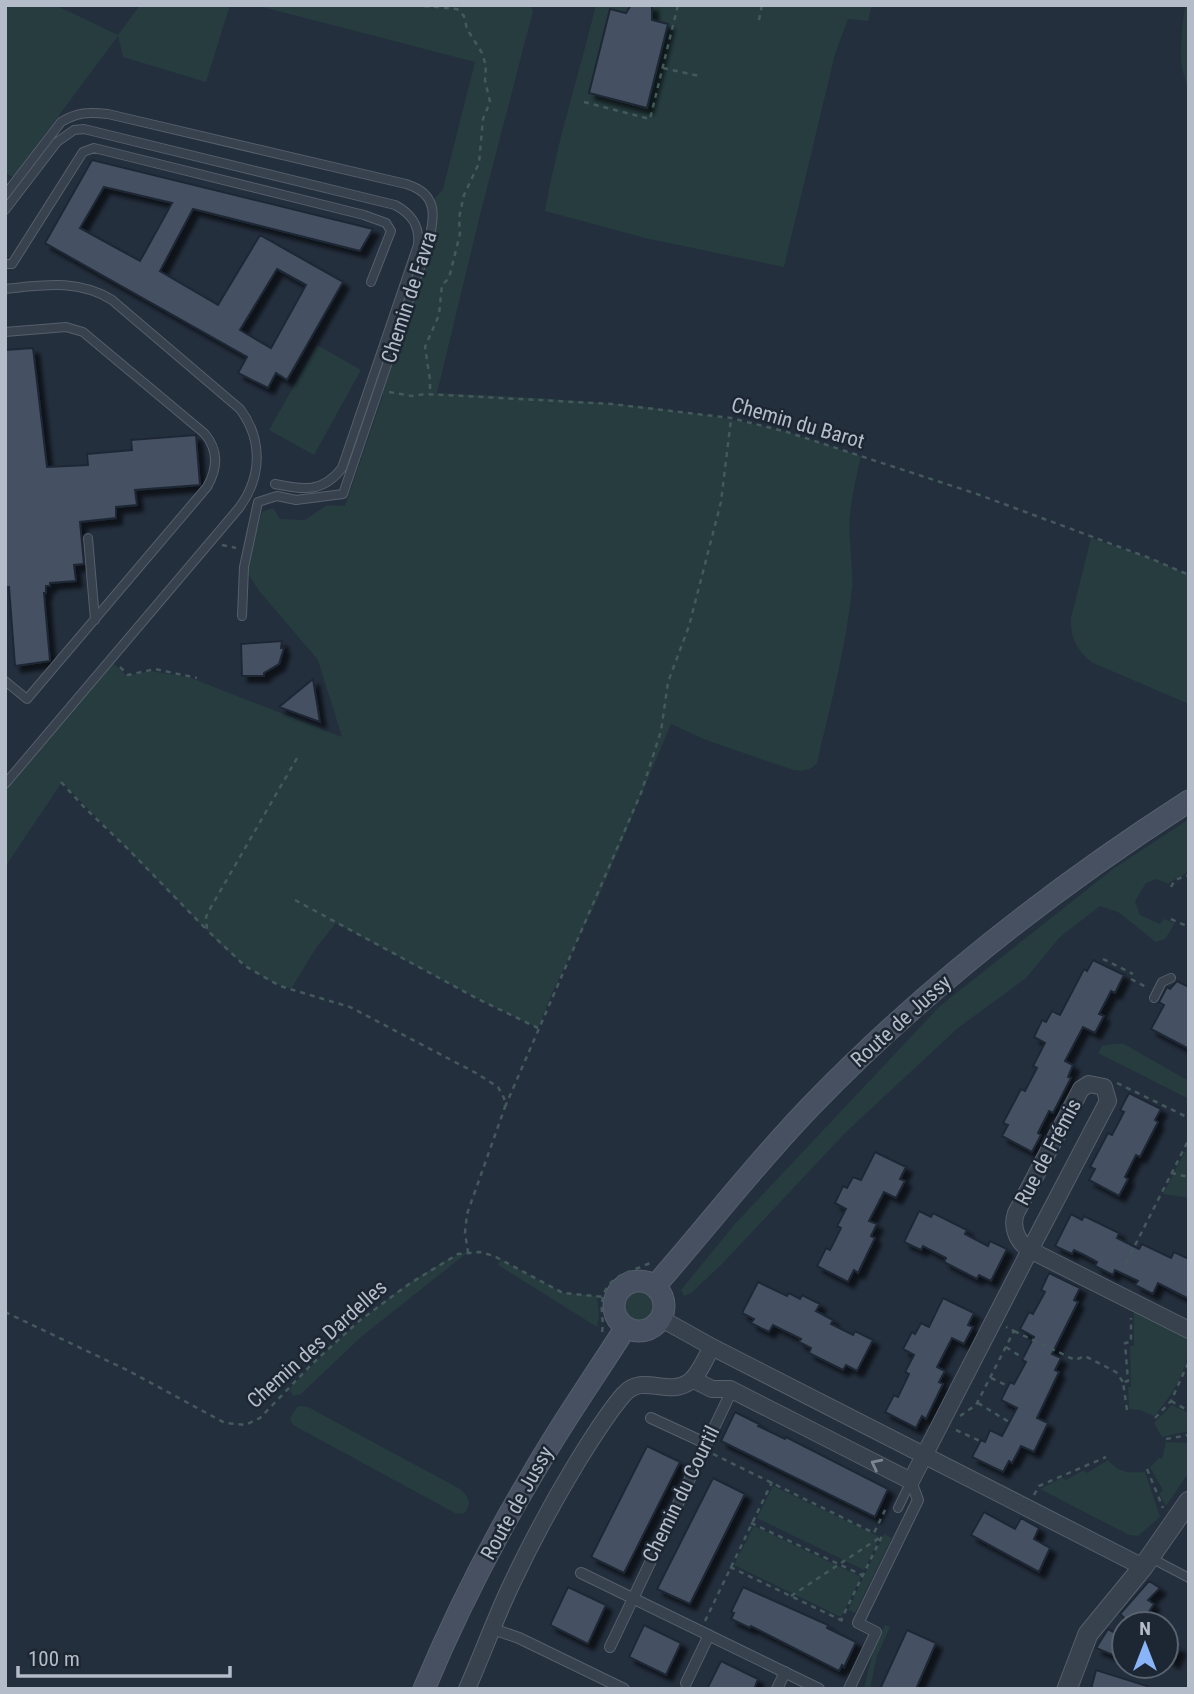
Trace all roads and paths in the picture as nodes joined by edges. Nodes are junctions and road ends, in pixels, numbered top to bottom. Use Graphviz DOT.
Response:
graph roads {
  1 [pos="414,5"];
  2 [pos="678,5"];
  3 [pos="762,5"];
  4 [pos="760,20"];
  5 [pos="663,68"];
  6 [pos="699,76"];
  7 [pos="584,102"];
  8 [pos="5,195"];
  9 [pos="5,210"];
  10 [pos="5,264"];
  11 [pos="371,282"];
  12 [pos="5,289"];
  13 [pos="5,332"];
  14 [pos="380,389"];
  15 [pos="430,394"];
  16 [pos="731,418"];
  17 [pos="275,484"];
  18 [pos="88,537"];
  19 [pos="217,545"];
  20 [pos="246,551"];
  21 [pos="1189,575"];
  22 [pos="242,616"];
  23 [pos="95,620"];
  24 [pos="115,663"];
  25 [pos="197,678"];
  26 [pos="5,681"];
  27 [pos="297,758"];
  28 [pos="61,782"];
  29 [pos="5,784"];
  30 [pos="1189,801"];
  31 [pos="1189,875"];
  32 [pos="1171,887"];
  33 [pos="295,900"];
  34 [pos="1171,919"];
  35 [pos="1189,927"];
  36 [pos="207,930"];
  37 [pos="1103,959"];
  38 [pos="1133,974"];
  39 [pos="1171,978"];
  40 [pos="1130,979"];
  41 [pos="1155,995"];
  42 [pos="538,1028"];
  43 [pos="1101,1086"];
  44 [pos="505,1107"];
  45 [pos="1189,1118"];
  46 [pos="1189,1139"];
  47 [pos="1171,1173"];
  48 [pos="1189,1177"];
  49 [pos="1030,1250"];
  50 [pos="468,1252"];
  51 [pos="1126,1263"];
  52 [pos="654,1286"];
  53 [pos="615,1298"];
  54 [pos="1131,1301"];
  55 [pos="5,1311"];
  56 [pos="660,1318"];
  57 [pos="994,1320"];
  58 [pos="626,1327"];
  59 [pos="1189,1330"];
  60 [pos="1014,1331"];
  61 [pos="712,1347"];
  62 [pos="1006,1347"];
  63 [pos="1023,1358"];
  64 [pos="1189,1362"];
  65 [pos="990,1378"];
  66 [pos="692,1379"];
  67 [pos="1123,1382"];
  68 [pos="1008,1386"];
  69 [pos="732,1390"];
  70 [pos="1171,1401"];
  71 [pos="978,1403"];
  72 [pos="1127,1410"];
  73 [pos="1189,1411"];
  74 [pos="651,1418"];
  75 [pos="1155,1418"];
  76 [pos="1009,1422"];
  77 [pos="946,1424"];
  78 [pos="1189,1435"];
  79 [pos="1166,1439"];
  80 [pos="980,1441"];
  81 [pos="704,1446"];
  82 [pos="923,1455"];
  83 [pos="1106,1457"];
  84 [pos="1147,1469"];
  85 [pos="906,1479"];
  86 [pos="772,1482"];
  87 [pos="1189,1502"];
  88 [pos="1020,1504"];
  89 [pos="898,1508"];
  90 [pos="1167,1516"];
  91 [pos="751,1523"];
  92 [pos="875,1532"];
  93 [pos="882,1536"];
  94 [pos="1146,1562"];
  95 [pos="839,1564"];
  96 [pos="730,1567"];
  97 [pos="581,1573"];
  98 [pos="862,1576"];
  99 [pos="1189,1578"];
  100 [pos="791,1595"];
  101 [pos="631,1598"];
  102 [pos="841,1620"];
  103 [pos="858,1623"];
  104 [pos="493,1629"];
  105 [pos="704,1633"];
  106 [pos="610,1647"];
  107 [pos="785,1672"];
  108 [pos="686,1683"];
  109 [pos="424,1689"];
  110 [pos="467,1689"];
  111 [pos="624,1689"];
  112 [pos="777,1689"];
  113 [pos="819,1689"];
  114 [pos="849,1689"];
  115 [pos="1067,1689"];
  1 -- 15 [label="path"];
  2 -- 5 [label="path"];
  3 -- 4 [label="path"];
  5 -- 6 [label="path"];
  5 -- 7 [label="path"];
  8 -- 14 [label="lane, Chemin de Favra"];
  9 -- 17 [label="lane"];
  10 -- 11 [label="lane"];
  12 -- 29 [label="lane"];
  13 -- 23 [label="lane"];
  14 -- 15 [label="path, Chemin du Barot"];
  14 -- 20 [label="lane, Chemin de Favra"];
  15 -- 16 [label="path, Chemin du Barot"];
  16 -- 21 [label="path, Chemin du Barot"];
  16 -- 42 [label="path"];
  18 -- 23 [label="lane"];
  19 -- 20 [label="path"];
  20 -- 22 [label="lane, Chemin de Favra"];
  23 -- 26 [label="lane"];
  24 -- 25 [label="path"];
  27 -- 36 [label="path"];
  28 -- 36 [label="path"];
  30 -- 52 [label="main road, Route de Jussy"];
  31 -- 32 [label="path"];
  33 -- 42 [label="path"];
  34 -- 35 [label="path"];
  36 -- 44 [label="path"];
  37 -- 38 [label="path"];
  39 -- 41 [label="lane"];
  40 -- 41 [label="path"];
  42 -- 44 [label="path"];
  43 -- 45 [label="path"];
  43 -- 49 [label="street, Rue de Frémis"];
  43 -- 49 [label="street, Rue de Frémis"];
  44 -- 50 [label="path"];
  46 -- 47 [label="path"];
  47 -- 48 [label="path"];
  47 -- 51 [label="path"];
  49 -- 54 [label="street"];
  49 -- 57 [label="street, Rue de Frémis"];
  50 -- 53 [label="path"];
  50 -- 55 [label="path, Chemin des Dardelles"];
  52 -- 53 [label="main road"];
  52 -- 56 [label="main road"];
  53 -- 58 [label="main road"];
  54 -- 59 [label="street"];
  54 -- 67 [label="path"];
  56 -- 58 [label="main road"];
  56 -- 61 [label="street"];
  57 -- 60 [label="path"];
  57 -- 77 [label="street, Rue de Frémis"];
  58 -- 109 [label="main road, Route de Jussy"];
  60 -- 62 [label="path"];
  60 -- 67 [label="path"];
  61 -- 66 [label="street"];
  61 -- 82 [label="street"];
  62 -- 63 [label="path"];
  62 -- 65 [label="path"];
  64 -- 70 [label="path"];
  65 -- 68 [label="path"];
  65 -- 71 [label="path"];
  66 -- 69 [label="street"];
  66 -- 104 [label="street"];
  67 -- 72 [label="path"];
  69 -- 81 [label="street, Chemin du Courtil"];
  85 -- 69 [label="street, one-way"];
  70 -- 73 [label="path"];
  70 -- 75 [label="path"];
  71 -- 76 [label="path"];
  71 -- 77 [label="path"];
  74 -- 81 [label="street"];
  77 -- 80 [label="path"];
  77 -- 82 [label="street, Rue de Frémis"];
  78 -- 79 [label="path"];
  81 -- 86 [label="path"];
  81 -- 101 [label="street, Chemin du Courtil"];
  82 -- 85 [label="street, Rue de Frémis"];
  82 -- 88 [label="street"];
  83 -- 88 [label="path"];
  84 -- 90 [label="path"];
  85 -- 89 [label="lane"];
  85 -- 92 [label="path"];
  85 -- 103 [label="street"];
  86 -- 91 [label="path"];
  86 -- 92 [label="path"];
  87 -- 94 [label="street"];
  88 -- 94 [label="street"];
  91 -- 95 [label="path"];
  91 -- 96 [label="path"];
  92 -- 93 [label="path"];
  93 -- 95 [label="path"];
  93 -- 98 [label="path"];
  94 -- 99 [label="lane"];
  94 -- 115 [label="street"];
  95 -- 98 [label="path"];
  95 -- 100 [label="path"];
  96 -- 100 [label="path"];
  96 -- 105 [label="path"];
  97 -- 101 [label="street"];
  98 -- 102 [label="path"];
  100 -- 102 [label="path"];
  101 -- 105 [label="street"];
  101 -- 106 [label="street, Chemin du Courtil"];
  102 -- 103 [label="path"];
  103 -- 114 [label="street"];
  104 -- 110 [label="street"];
  104 -- 111 [label="street"];
  105 -- 107 [label="street"];
  105 -- 108 [label="street"];
  107 -- 112 [label="street"];
  107 -- 113 [label="street"];
}
